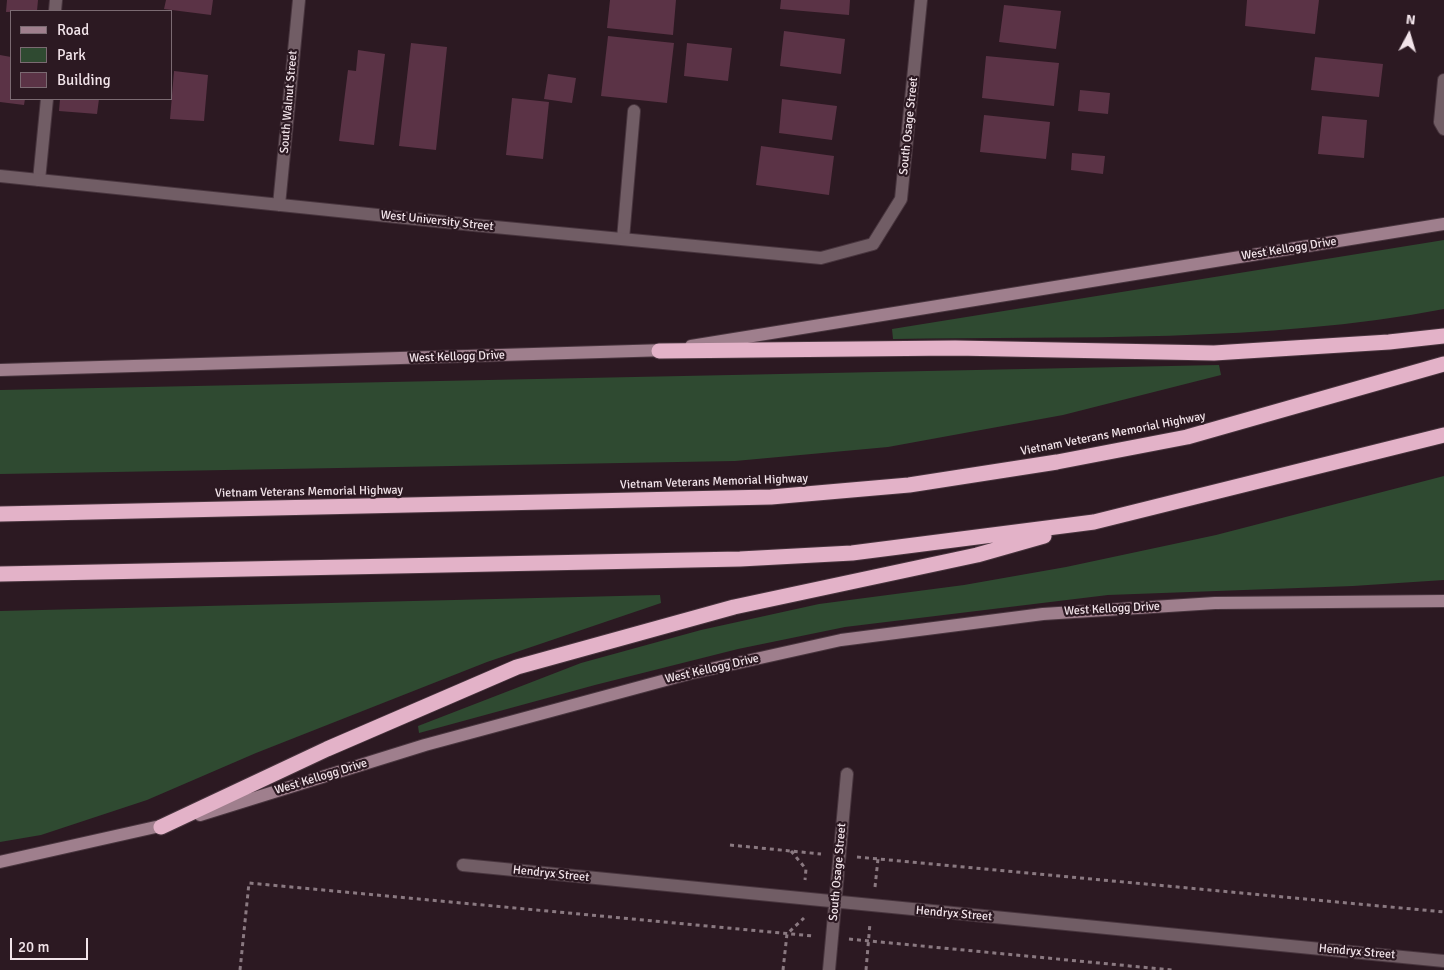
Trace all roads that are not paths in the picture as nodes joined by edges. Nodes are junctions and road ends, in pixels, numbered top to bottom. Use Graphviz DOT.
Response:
graph roads {
  1 [pos="299,0"];
  2 [pos="921,0"];
  3 [pos="1444,80"];
  4 [pos="47,100"];
  5 [pos="634,111"];
  6 [pos="1444,129"];
  7 [pos="0,176"];
  8 [pos="39,180"];
  9 [pos="279,205"];
  10 [pos="1444,224"];
  11 [pos="624,239"];
  12 [pos="873,244"];
  13 [pos="1444,336"];
  14 [pos="659,351"];
  15 [pos="1444,364"];
  16 [pos="0,370"];
  17 [pos="1444,435"];
  18 [pos="0,514"];
  19 [pos="1094,522"];
  20 [pos="0,574"];
  21 [pos="1444,601"];
  22 [pos="847,774"];
  23 [pos="161,826"];
  24 [pos="0,862"];
  25 [pos="464,865"];
  26 [pos="835,903"];
  27 [pos="1444,960"];
  28 [pos="829,970"];
  1 -- 9 [label="street, South Walnut Street"];
  2 -- 12 [label="street, South Osage Street"];
  3 -- 6 [label="street"];
  4 -- 8 [label="street"];
  5 -- 11 [label="street"];
  7 -- 8 [label="street, West University Street"];
  8 -- 9 [label="street, West University Street"];
  9 -- 11 [label="street, West University Street"];
  10 -- 14 [label="main road, West Kellogg Drive"];
  11 -- 12 [label="street, West University Street"];
  13 -- 14 [label="highway"];
  14 -- 16 [label="main road, West Kellogg Drive"];
  15 -- 18 [label="highway, Vietnam Veterans Memorial Highway"];
  17 -- 19 [label="highway"];
  19 -- 20 [label="highway"];
  19 -- 23 [label="highway"];
  21 -- 23 [label="main road, West Kellogg Drive"];
  22 -- 26 [label="street, South Osage Street"];
  23 -- 24 [label="main road, West Kellogg Drive"];
  25 -- 26 [label="street, Hendryx Street"];
  26 -- 27 [label="street, Hendryx Street"];
  26 -- 28 [label="street, South Osage Street"];
}
